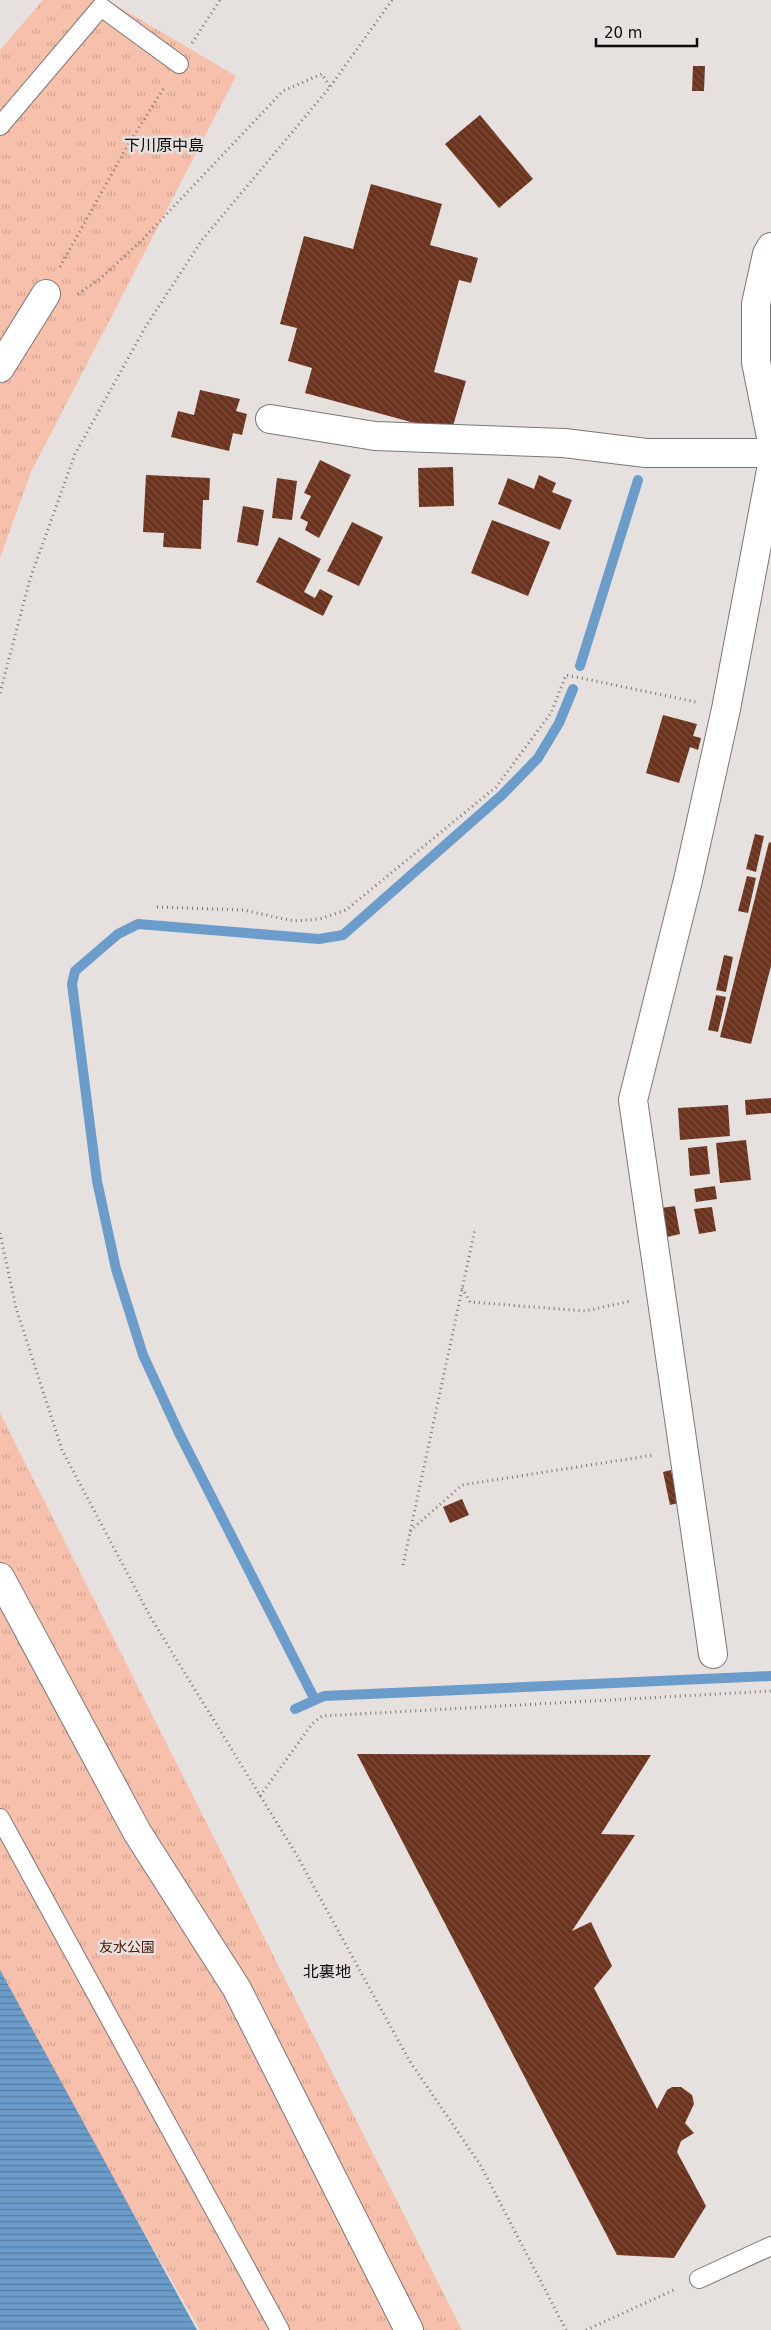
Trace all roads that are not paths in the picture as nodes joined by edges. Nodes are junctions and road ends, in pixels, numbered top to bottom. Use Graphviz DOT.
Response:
graph roads {
  1 [pos="178,64"];
  2 [pos="0,126"];
  3 [pos="771,247"];
  4 [pos="46,294"];
  5 [pos="0,368"];
  6 [pos="270,419"];
  7 [pos="771,436"];
  8 [pos="771,453"];
  9 [pos="771,470"];
  10 [pos="0,1577"];
  11 [pos="713,1654"];
  12 [pos="0,1818"];
  13 [pos="771,2246"];
  14 [pos="699,2278"];
  15 [pos="280,2330"];
  16 [pos="408,2330"];
  1 -- 2 [label="lane"];
  3 -- 7 [label="street"];
  4 -- 5 [label="street"];
  6 -- 8 [label="street"];
  9 -- 11 [label="street"];
  10 -- 16 [label="street"];
  12 -- 15 [label="lane"];
  13 -- 14 [label="lane"];
}
